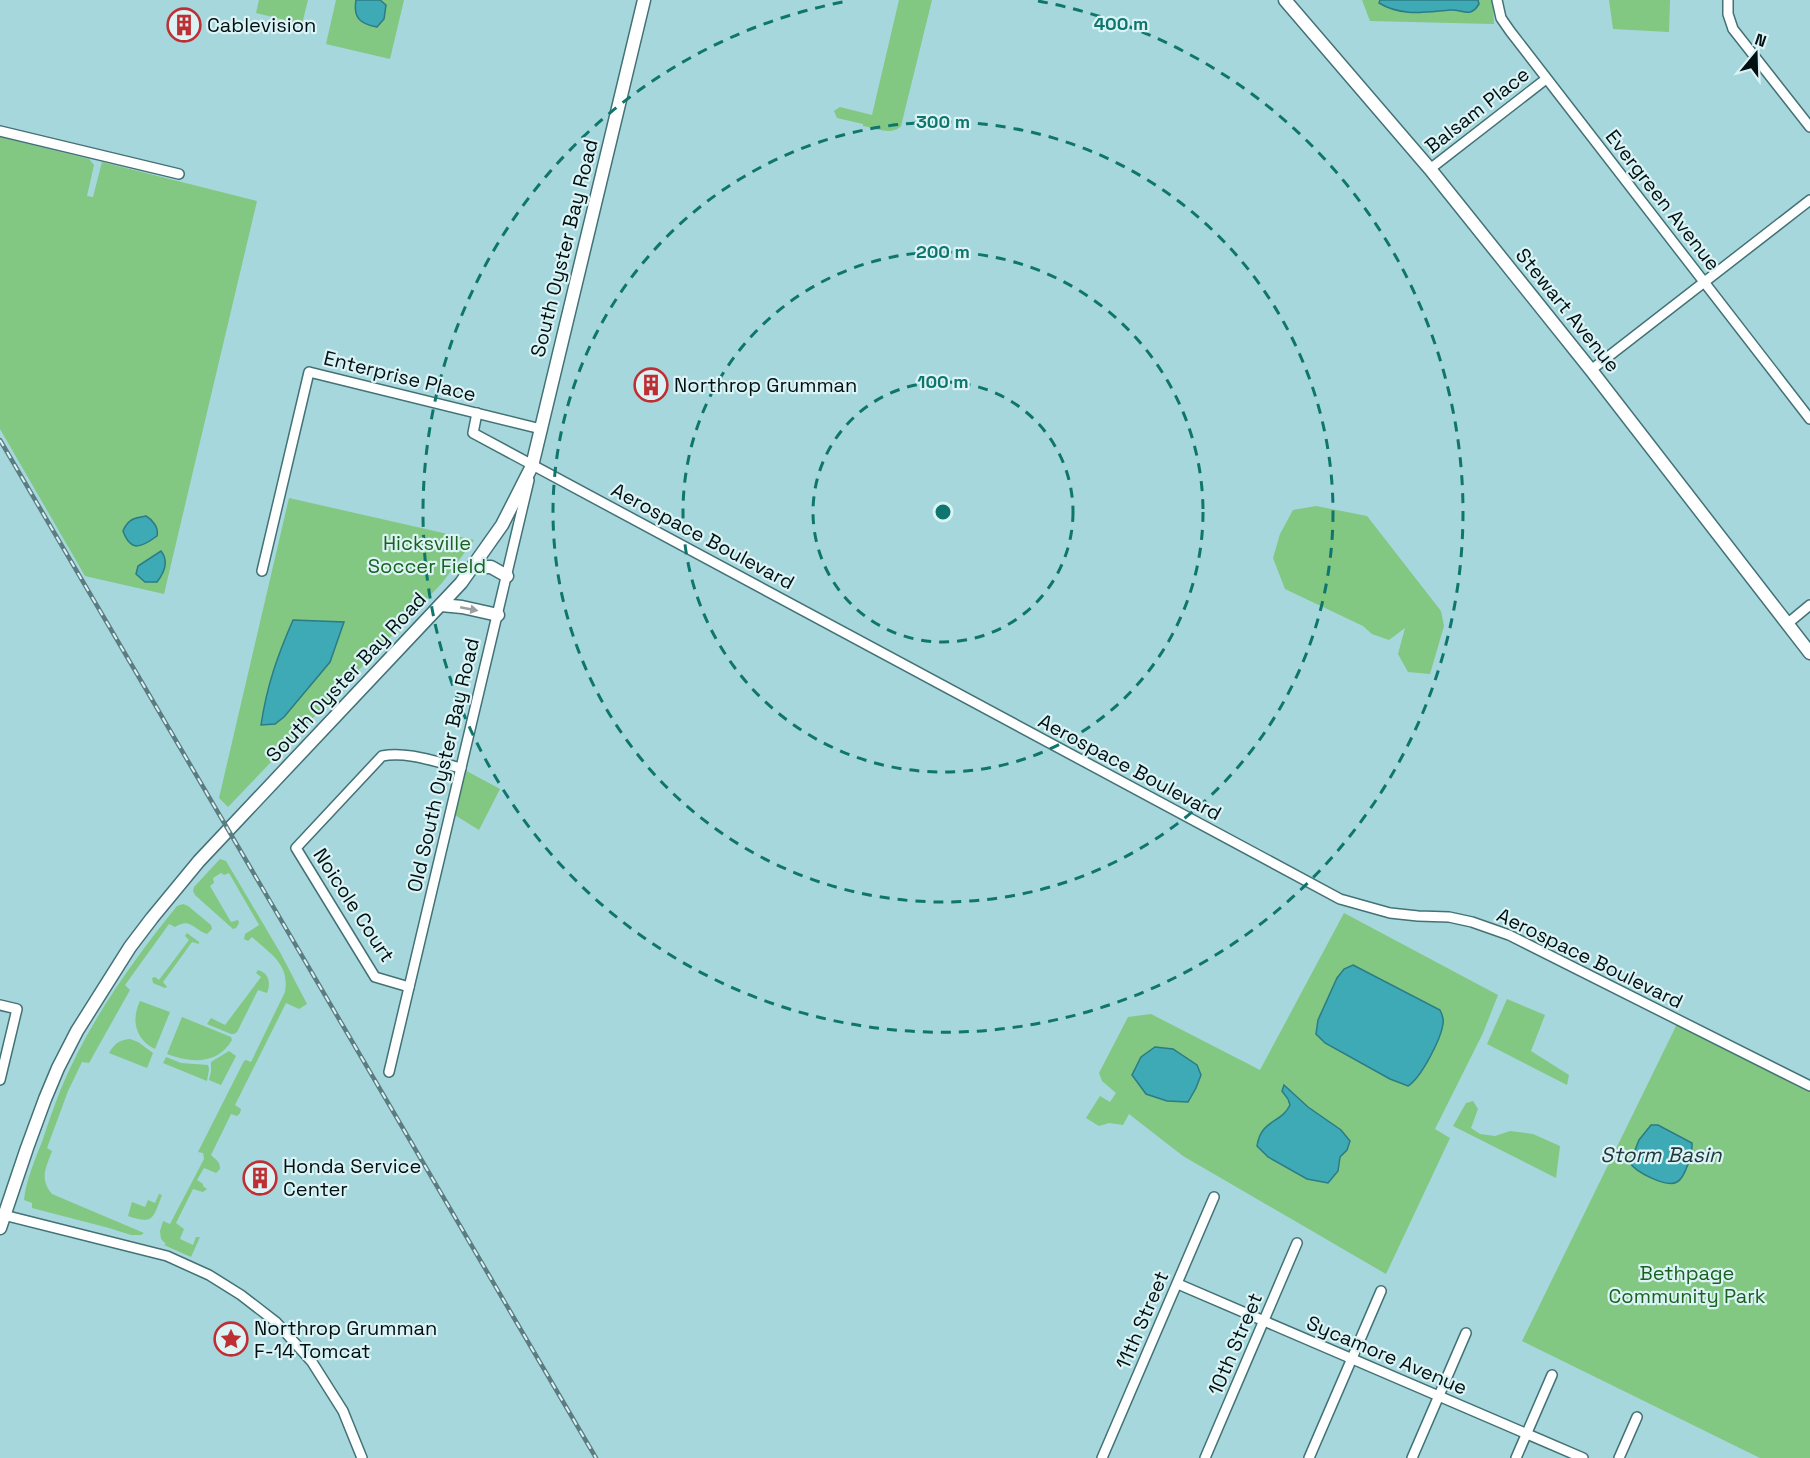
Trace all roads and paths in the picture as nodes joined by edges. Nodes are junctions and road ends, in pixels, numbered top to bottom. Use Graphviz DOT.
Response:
graph roads {
  1 [pos="644,0"];
  2 [pos="1285,0"];
  3 [pos="1497,0"];
  4 [pos="1728,0"];
  5 [pos="1546,79"];
  6 [pos="1810,127"];
  7 [pos="0,131"];
  8 [pos="1430,169"];
  9 [pos="179,174"];
  10 [pos="1810,201"];
  11 [pos="1704,283"];
  12 [pos="1591,370"];
  13 [pos="477,413"];
  14 [pos="1810,419"];
  15 [pos="541,429"];
  16 [pos="532,466"];
  17 [pos="473,567"];
  18 [pos="262,572"];
  19 [pos="507,576"];
  20 [pos="441,605"];
  21 [pos="1810,605"];
  22 [pos="498,615"];
  23 [pos="1787,624"];
  24 [pos="1810,653"];
  25 [pos="461,768"];
  26 [pos="409,987"];
  27 [pos="0,1005"];
  28 [pos="389,1072"];
  29 [pos="0,1080"];
  30 [pos="1810,1086"];
  31 [pos="1214,1197"];
  32 [pos="2,1215"];
  33 [pos="0,1228"];
  34 [pos="1297,1243"];
  35 [pos="1178,1284"];
  36 [pos="1381,1291"];
  37 [pos="1264,1321"];
  38 [pos="1466,1333"];
  39 [pos="1352,1359"];
  40 [pos="1551,1375"];
  41 [pos="1439,1396"];
  42 [pos="1637,1417"];
  43 [pos="1526,1434"];
  44 [pos="362,1458"];
  45 [pos="1102,1458"];
  46 [pos="1205,1458"];
  47 [pos="1309,1458"];
  48 [pos="1412,1458"];
  49 [pos="1516,1458"];
  50 [pos="1583,1458"];
  51 [pos="1619,1458"];
  1 -- 15 [label="main road, South Oyster Bay Road"];
  2 -- 8 [label="main road, Stewart Avenue"];
  3 -- 5 [label="street, Evergreen Avenue"];
  4 -- 6 [label="street"];
  5 -- 8 [label="street, Balsam Place"];
  5 -- 11 [label="street, Evergreen Avenue"];
  7 -- 9 [label="street"];
  8 -- 12 [label="main road, Stewart Avenue"];
  10 -- 11 [label="street"];
  11 -- 12 [label="street"];
  11 -- 14 [label="street, Evergreen Avenue"];
  12 -- 23 [label="main road, Stewart Avenue"];
  13 -- 15 [label="street, Enterprise Place"];
  13 -- 16 [label="street, Aerospace Boulevard"];
  13 -- 18 [label="street, Enterprise Place"];
  15 -- 16 [label="main road, South Oyster Bay Road"];
  16 -- 17 [label="main road, South Oyster Bay Road"];
  16 -- 19 [label="street, Old South Oyster Bay Road"];
  16 -- 30 [label="street, Aerospace Boulevard"];
  17 -- 19 [label="main road"];
  17 -- 20 [label="main road, South Oyster Bay Road"];
  19 -- 22 [label="street, Old South Oyster Bay Road"];
  20 -- 22 [label="main road, one-way"];
  20 -- 32 [label="main road, South Oyster Bay Road"];
  21 -- 23 [label="street"];
  22 -- 25 [label="street, Old South Oyster Bay Road"];
  23 -- 24 [label="main road, Stewart Avenue"];
  25 -- 26 [label="street, Old South Oyster Bay Road"];
  25 -- 26 [label="street, Noicole Court"];
  26 -- 28 [label="street, Old South Oyster Bay Road"];
  27 -- 29 [label="street"];
  31 -- 35 [label="street, 11th Street"];
  32 -- 33 [label="main road, South Oyster Bay Road"];
  32 -- 44 [label="street"];
  34 -- 37 [label="street, 10th Street"];
  35 -- 37 [label="street, Sycamore Avenue"];
  35 -- 45 [label="street, 11th Street"];
  36 -- 39 [label="street"];
  37 -- 39 [label="street, Sycamore Avenue"];
  37 -- 46 [label="street, 10th Street"];
  38 -- 41 [label="street"];
  39 -- 41 [label="street, Sycamore Avenue"];
  39 -- 47 [label="street"];
  40 -- 43 [label="street"];
  41 -- 43 [label="street, Sycamore Avenue"];
  41 -- 48 [label="street"];
  42 -- 51 [label="street"];
  43 -- 49 [label="street"];
  43 -- 50 [label="street, Sycamore Avenue"];
}
